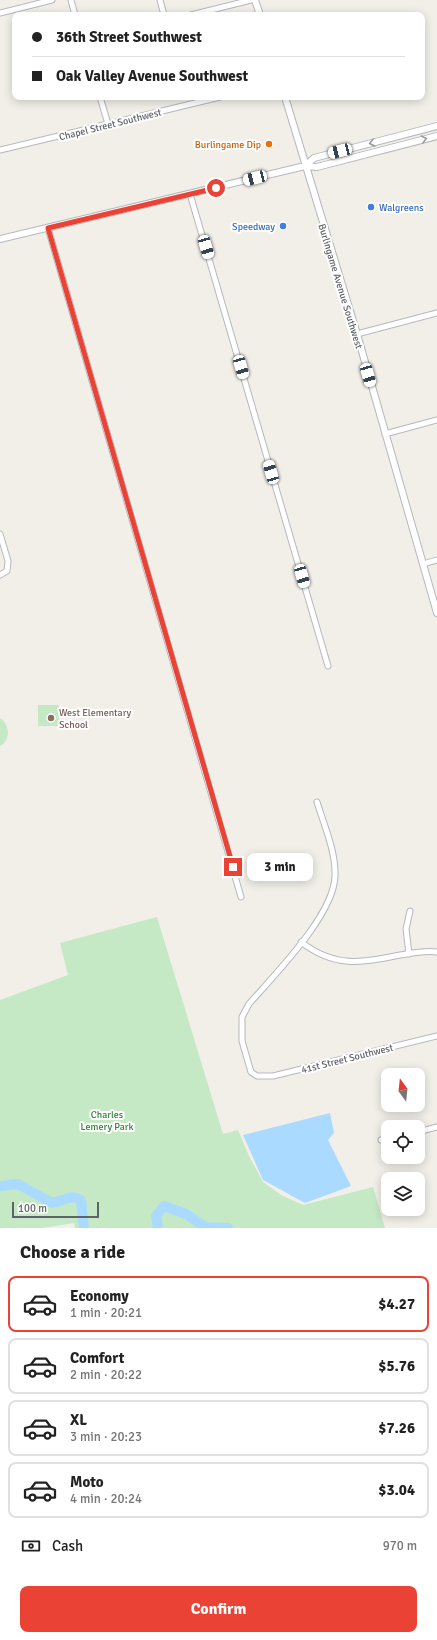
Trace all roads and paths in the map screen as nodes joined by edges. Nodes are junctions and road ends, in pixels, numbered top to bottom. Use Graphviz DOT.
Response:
graph roads {
  1 [pos="52,0"];
  2 [pos="70,0"];
  3 [pos="160,0"];
  4 [pos="252,0"];
  5 [pos="255,0"];
  6 [pos="74,12"];
  7 [pos="163,12"];
  8 [pos="204,12"];
  9 [pos="259,12"];
  10 [pos="0,13"];
  11 [pos="101,100"];
  12 [pos="208,100"];
  13 [pos="286,100"];
  14 [pos="108,124"];
  15 [pos="437,126"];
  16 [pos="408,134"];
  17 [pos="437,136"];
  18 [pos="0,150"];
  19 [pos="383,150"];
  20 [pos="305,166"];
  21 [pos="190,194"];
  22 [pos="48,228"];
  23 [pos="0,239"];
  24 [pos="437,313"];
  25 [pos="357,334"];
  26 [pos="437,420"];
  27 [pos="385,434"];
  28 [pos="0,534"];
  29 [pos="437,560"];
  30 [pos="423,564"];
  31 [pos="0,575"];
  32 [pos="437,613"];
  33 [pos="328,666"];
  34 [pos="317,802"];
  35 [pos="241,897"];
  36 [pos="410,911"];
  37 [pos="301,942"];
  38 [pos="437,952"];
  39 [pos="409,954"];
  40 [pos="437,1036"];
  41 [pos="437,1127"];
  42 [pos="425,1130"];
  1 -- 10 [label="street"];
  2 -- 6 [label="street"];
  3 -- 7 [label="street"];
  4 -- 8 [label="street"];
  5 -- 9 [label="street"];
  11 -- 14 [label="street"];
  12 -- 14 [label="street, Chapel Street Southwest"];
  13 -- 20 [label="street, Burlingame Avenue Southwest"];
  14 -- 18 [label="street, Chapel Street Southwest"];
  15 -- 16 [label="street"];
  16 -- 19 [label="street"];
  16 -- 20 [label="street, one-way"];
  19 -- 17 [label="street, one-way"];
  19 -- 20 [label="street"];
  20 -- 21 [label="street"];
  20 -- 25 [label="street, Burlingame Avenue Southwest"];
  21 -- 22 [label="street"];
  21 -- 33 [label="street"];
  22 -- 23 [label="street"];
  22 -- 35 [label="street"];
  24 -- 25 [label="street"];
  25 -- 27 [label="street, Burlingame Avenue Southwest"];
  26 -- 27 [label="street"];
  27 -- 30 [label="street, Burlingame Avenue Southwest"];
  28 -- 31 [label="street"];
  29 -- 30 [label="street"];
  30 -- 32 [label="street, Burlingame Avenue Southwest"];
  34 -- 37 [label="street"];
  36 -- 39 [label="street"];
  37 -- 39 [label="street"];
  37 -- 40 [label="street, 41st Street Southwest"];
  38 -- 39 [label="street"];
  41 -- 42 [label="street"];
}
